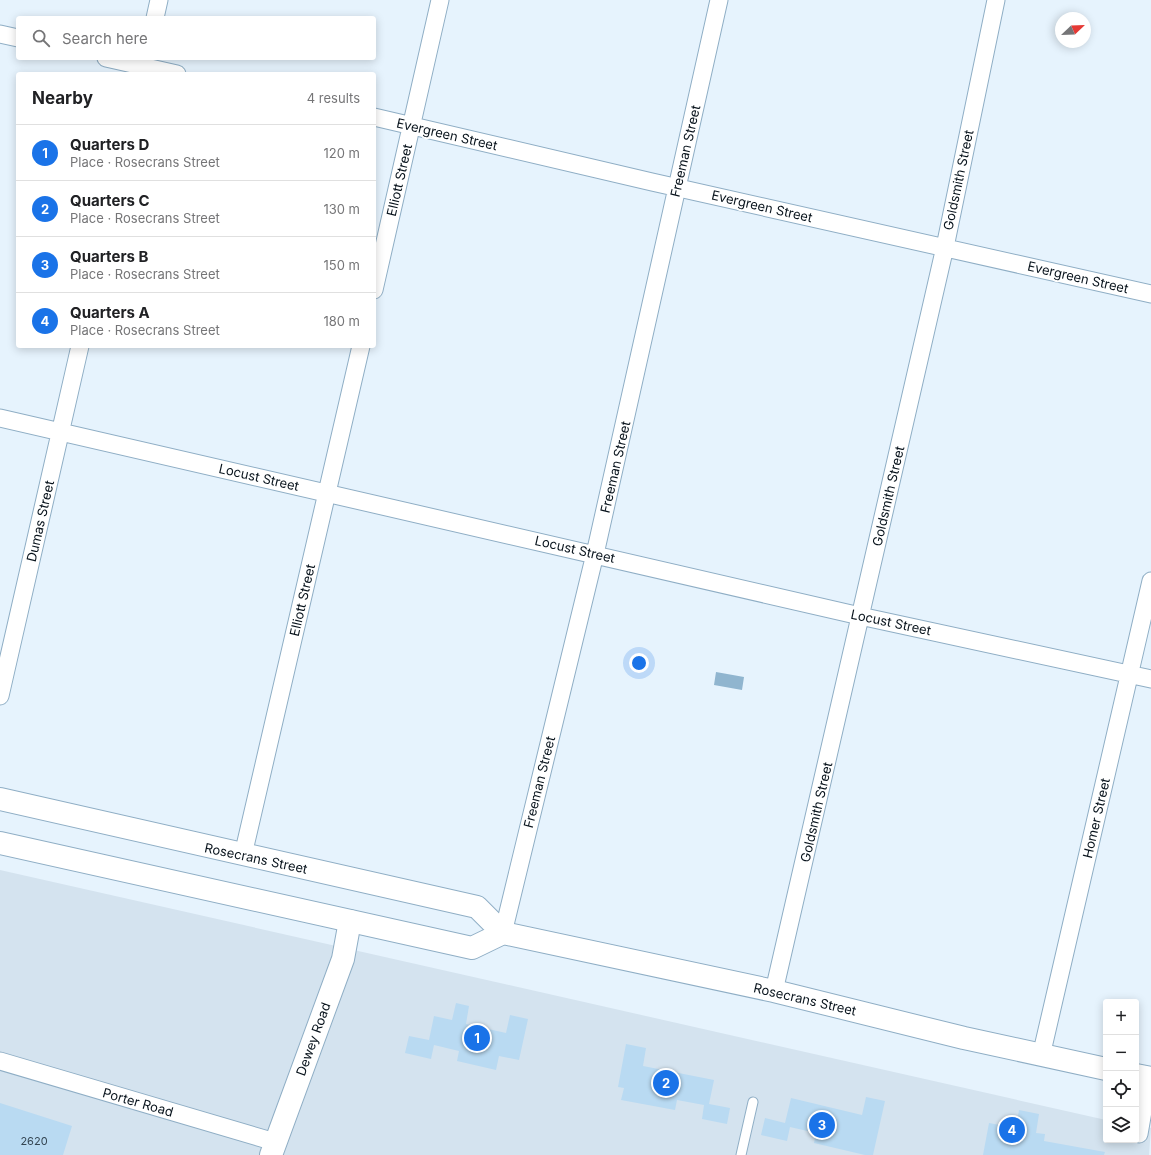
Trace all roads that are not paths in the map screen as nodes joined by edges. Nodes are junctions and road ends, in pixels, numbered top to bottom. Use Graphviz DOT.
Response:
graph roads {
  1 [pos="159,0"];
  2 [pos="440,0"];
  3 [pos="719,0"];
  4 [pos="996,0"];
  5 [pos="155,16"];
  6 [pos="0,34"];
  7 [pos="16,38"];
  8 [pos="116,60"];
  9 [pos="144,66"];
  10 [pos="169,72"];
  11 [pos="376,118"];
  12 [pos="412,126"];
  13 [pos="677,187"];
  14 [pos="944,247"];
  15 [pos="376,281"];
  16 [pos="1151,294"];
  17 [pos="80,348"];
  18 [pos="361,348"];
  19 [pos="0,418"];
  20 [pos="60,432"];
  21 [pos="328,492"];
  22 [pos="595,554"];
  23 [pos="1151,581"];
  24 [pos="860,616"];
  25 [pos="1130,674"];
  26 [pos="1151,679"];
  27 [pos="0,696"];
  28 [pos="0,800"];
  29 [pos="0,843"];
  30 [pos="243,855"];
  31 [pos="350,921"];
  32 [pos="503,933"];
  33 [pos="774,991"];
  34 [pos="1041,1056"];
  35 [pos="0,1061"];
  36 [pos="1103,1068"];
  37 [pos="1145,1077"];
  38 [pos="753,1102"];
  39 [pos="1139,1134"];
  40 [pos="273,1148"];
  41 [pos="740,1155"];
  1 -- 5 [label="street"];
  2 -- 12 [label="street, Elliott Street"];
  3 -- 13 [label="street, Freeman Street"];
  4 -- 14 [label="street, Goldsmith Street"];
  6 -- 7 [label="street"];
  8 -- 9 [label="street"];
  9 -- 10 [label="street"];
  11 -- 12 [label="street, Evergreen Street"];
  12 -- 13 [label="street, Evergreen Street"];
  12 -- 15 [label="street, Elliott Street"];
  13 -- 14 [label="street, Evergreen Street"];
  13 -- 22 [label="street, Freeman Street"];
  14 -- 16 [label="street, Evergreen Street"];
  14 -- 24 [label="street, Goldsmith Street"];
  17 -- 20 [label="street, Dumas Street"];
  18 -- 21 [label="street, Elliott Street"];
  19 -- 20 [label="street, Locust Street"];
  20 -- 21 [label="street, Locust Street"];
  20 -- 27 [label="street, Dumas Street"];
  21 -- 22 [label="street, Locust Street"];
  21 -- 30 [label="street, Elliott Street"];
  22 -- 24 [label="street, Locust Street"];
  22 -- 32 [label="street, Freeman Street"];
  23 -- 25 [label="street, Homer Street"];
  24 -- 25 [label="street, Locust Street"];
  24 -- 33 [label="street, Goldsmith Street"];
  25 -- 26 [label="street, Locust Street"];
  25 -- 34 [label="street, Homer Street"];
  28 -- 30 [label="main road, Rosecrans Street"];
  29 -- 31 [label="main road"];
  30 -- 32 [label="main road, Rosecrans Street"];
  31 -- 32 [label="main road"];
  31 -- 40 [label="main road, Dewey Road"];
  32 -- 33 [label="main road, Rosecrans Street"];
  33 -- 34 [label="main road, Rosecrans Street"];
  34 -- 36 [label="main road, Rosecrans Street"];
  35 -- 40 [label="street, Porter Road"];
  37 -- 39 [label="street"];
  38 -- 41 [label="lane"];
}
